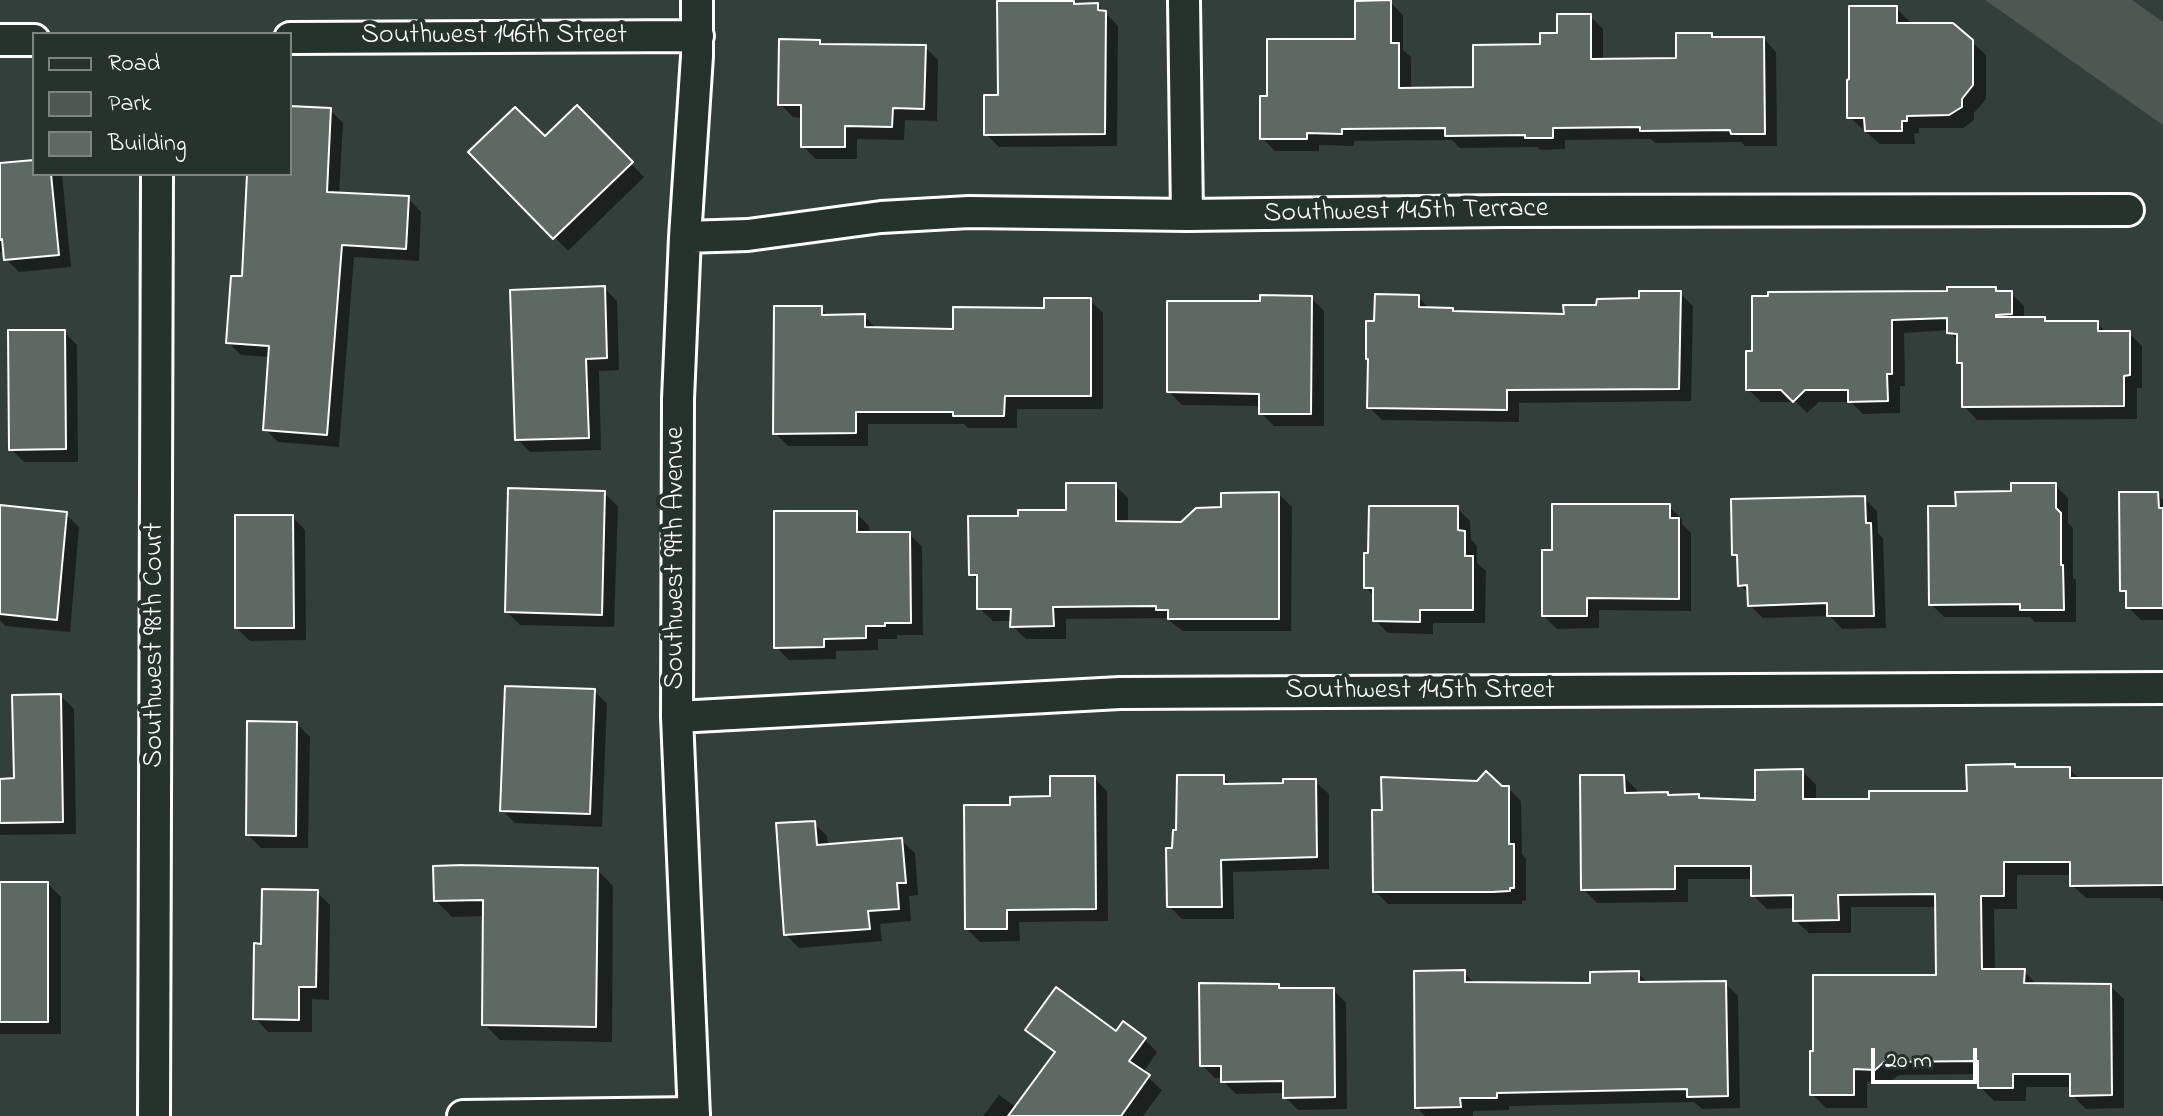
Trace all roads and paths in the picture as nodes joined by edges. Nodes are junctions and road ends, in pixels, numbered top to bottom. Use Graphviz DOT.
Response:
graph roads {
  1 [pos="697,0"];
  2 [pos="1184,0"];
  3 [pos="698,36"];
  4 [pos="292,38"];
  5 [pos="0,40"];
  6 [pos="32,40"];
  7 [pos="157,176"];
  8 [pos="2128,210"];
  9 [pos="1187,215"];
  10 [pos="685,237"];
  11 [pos="2163,688"];
  12 [pos="677,717"];
  13 [pos="694,1114"];
  14 [pos="154,1116"];
  15 [pos="463,1116"];
  1 -- 3 [label="street, Southwest 99th Avenue"];
  2 -- 9 [label="street"];
  3 -- 4 [label="street, Southwest 146th Street"];
  3 -- 10 [label="street, Southwest 99th Avenue"];
  5 -- 6 [label="street"];
  7 -- 14 [label="street, Southwest 98th Court"];
  8 -- 9 [label="street, Southwest 145th Terrace"];
  9 -- 10 [label="street, Southwest 145th Terrace"];
  10 -- 12 [label="street, Southwest 99th Avenue"];
  11 -- 12 [label="street, Southwest 145th Street"];
  12 -- 13 [label="street, Southwest 99th Avenue"];
  13 -- 15 [label="street"];
}
